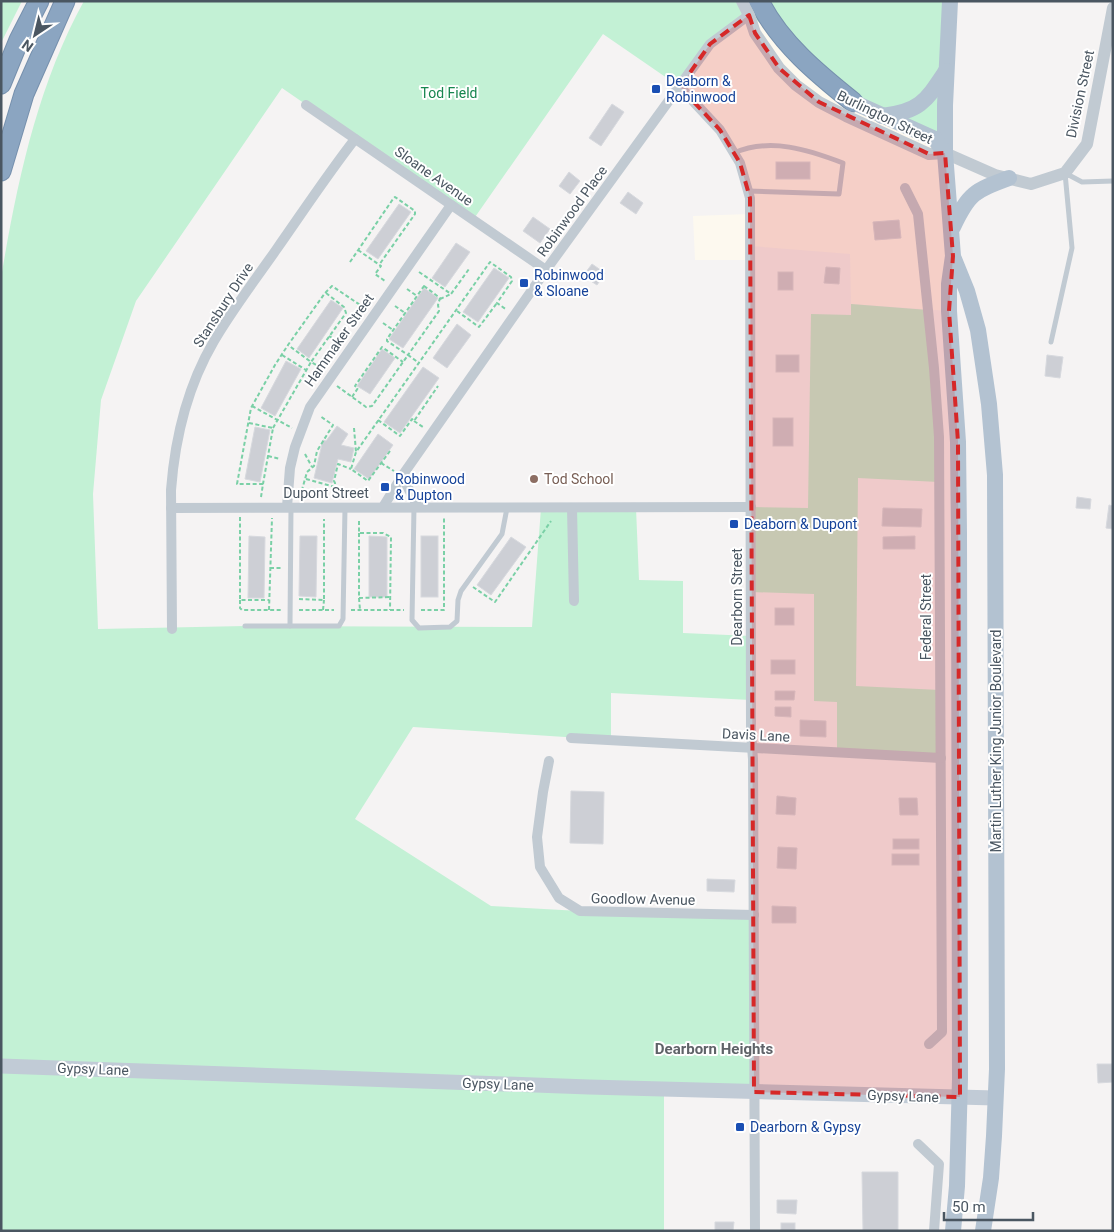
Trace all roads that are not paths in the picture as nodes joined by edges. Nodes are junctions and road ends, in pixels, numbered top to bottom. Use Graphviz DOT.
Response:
graph roads {
  1 [pos="39,1"];
  2 [pos="65,1"];
  3 [pos="742,1"];
  4 [pos="950,1"];
  5 [pos="754,8"];
  6 [pos="1113,8"];
  7 [pos="946,71"];
  8 [pos="1,84"];
  9 [pos="680,87"];
  10 [pos="853,102"];
  11 [pos="306,105"];
  12 [pos="882,116"];
  13 [pos="355,139"];
  14 [pos="734,153"];
  15 [pos="945,153"];
  16 [pos="1,171"];
  17 [pos="1065,173"];
  18 [pos="1009,178"];
  19 [pos="1113,181"];
  20 [pos="905,188"];
  21 [pos="748,191"];
  22 [pos="451,205"];
  23 [pos="952,229"];
  24 [pos="953,256"];
  25 [pos="546,270"];
  26 [pos="1051,342"];
  27 [pos="402,476"];
  28 [pos="289,507"];
  29 [pos="345,507"];
  30 [pos="383,507"];
  31 [pos="416,507"];
  32 [pos="751,507"];
  33 [pos="171,508"];
  34 [pos="507,508"];
  35 [pos="572,508"];
  36 [pos="574,601"];
  37 [pos="245,626"];
  38 [pos="290,626"];
  39 [pos="172,629"];
  40 [pos="571,738"];
  41 [pos="752,748"];
  42 [pos="941,758"];
  43 [pos="549,760"];
  44 [pos="754,914"];
  45 [pos="929,1044"];
  46 [pos="1,1066"];
  47 [pos="754,1092"];
  48 [pos="960,1097"];
  49 [pos="995,1098"];
  50 [pos="918,1144"];
  51 [pos="755,1231"];
  52 [pos="934,1231"];
  53 [pos="953,1231"];
  54 [pos="983,1231"];
  1 -- 8 [label="highway"];
  2 -- 16 [label="highway"];
  3 -- 5 [label="street, Burlington Street"];
  4 -- 7 [label="main road, Martin Luther King Junior Boulevard"];
  5 -- 9 [label="street"];
  5 -- 10 [label="highway"];
  5 -- 15 [label="street, Burlington Street"];
  6 -- 17 [label="street, Division Street"];
  7 -- 12 [label="main road"];
  7 -- 15 [label="main road, Martin Luther King Junior Boulevard"];
  9 -- 14 [label="street, Dearborn Street"];
  9 -- 25 [label="street, Robinwood Place"];
  10 -- 12 [label="main road, Burlington Street"];
  11 -- 13 [label="street, Sloane Avenue"];
  12 -- 15 [label="main road, Burlington Street"];
  13 -- 22 [label="street, Sloane Avenue"];
  13 -- 33 [label="street, Stansbury Drive"];
  14 -- 21 [label="street, Dearborn Street"];
  14 -- 21 [label="lane"];
  15 -- 18 [label="street"];
  15 -- 23 [label="main road, Martin Luther King Junior Boulevard"];
  17 -- 18 [label="street"];
  17 -- 19 [label="lane"];
  17 -- 26 [label="lane"];
  18 -- 23 [label="main road"];
  20 -- 42 [label="street, Federal Street"];
  21 -- 32 [label="street, Dearborn Street"];
  22 -- 25 [label="street, Sloane Avenue"];
  22 -- 28 [label="street, Hammaker Street"];
  23 -- 24 [label="main road, Martin Luther King Junior Boulevard"];
  24 -- 48 [label="main road, Martin Luther King Junior Boulevard"];
  24 -- 49 [label="main road, Martin Luther King Junior Boulevard"];
  25 -- 27 [label="street, Robinwood Place"];
  27 -- 30 [label="street, Robinwood Place"];
  27 -- 31 [label="street"];
  28 -- 29 [label="street, Dupont Street"];
  28 -- 33 [label="street, Dupont Street"];
  28 -- 38 [label="lane"];
  29 -- 30 [label="street, Dupont Street"];
  29 -- 38 [label="lane"];
  30 -- 31 [label="street, Dupont Street"];
  31 -- 34 [label="street, Dupont Street"];
  31 -- 34 [label="lane"];
  32 -- 35 [label="street, Dupont Street"];
  32 -- 41 [label="street, Dearborn Street"];
  33 -- 39 [label="street, Stansbury Drive"];
  34 -- 35 [label="street, Dupont Street"];
  35 -- 36 [label="street"];
  37 -- 38 [label="lane"];
  40 -- 41 [label="street, Davis Lane"];
  41 -- 42 [label="street, Davis Lane"];
  41 -- 44 [label="street, Dearborn Street"];
  42 -- 45 [label="street, Federal Street"];
  43 -- 44 [label="street, Goodlow Avenue"];
  44 -- 47 [label="street, Dearborn Street"];
  46 -- 47 [label="main road, Gypsy Lane"];
  47 -- 48 [label="main road, Gypsy Lane"];
  47 -- 51 [label="street, Dearborn Street"];
  48 -- 49 [label="main road, Gypsy Lane"];
  48 -- 53 [label="main road, Martin Luther King Junior Boulevard"];
  49 -- 54 [label="main road, Martin Luther King Junior Boulevard"];
  50 -- 52 [label="street"];
}
